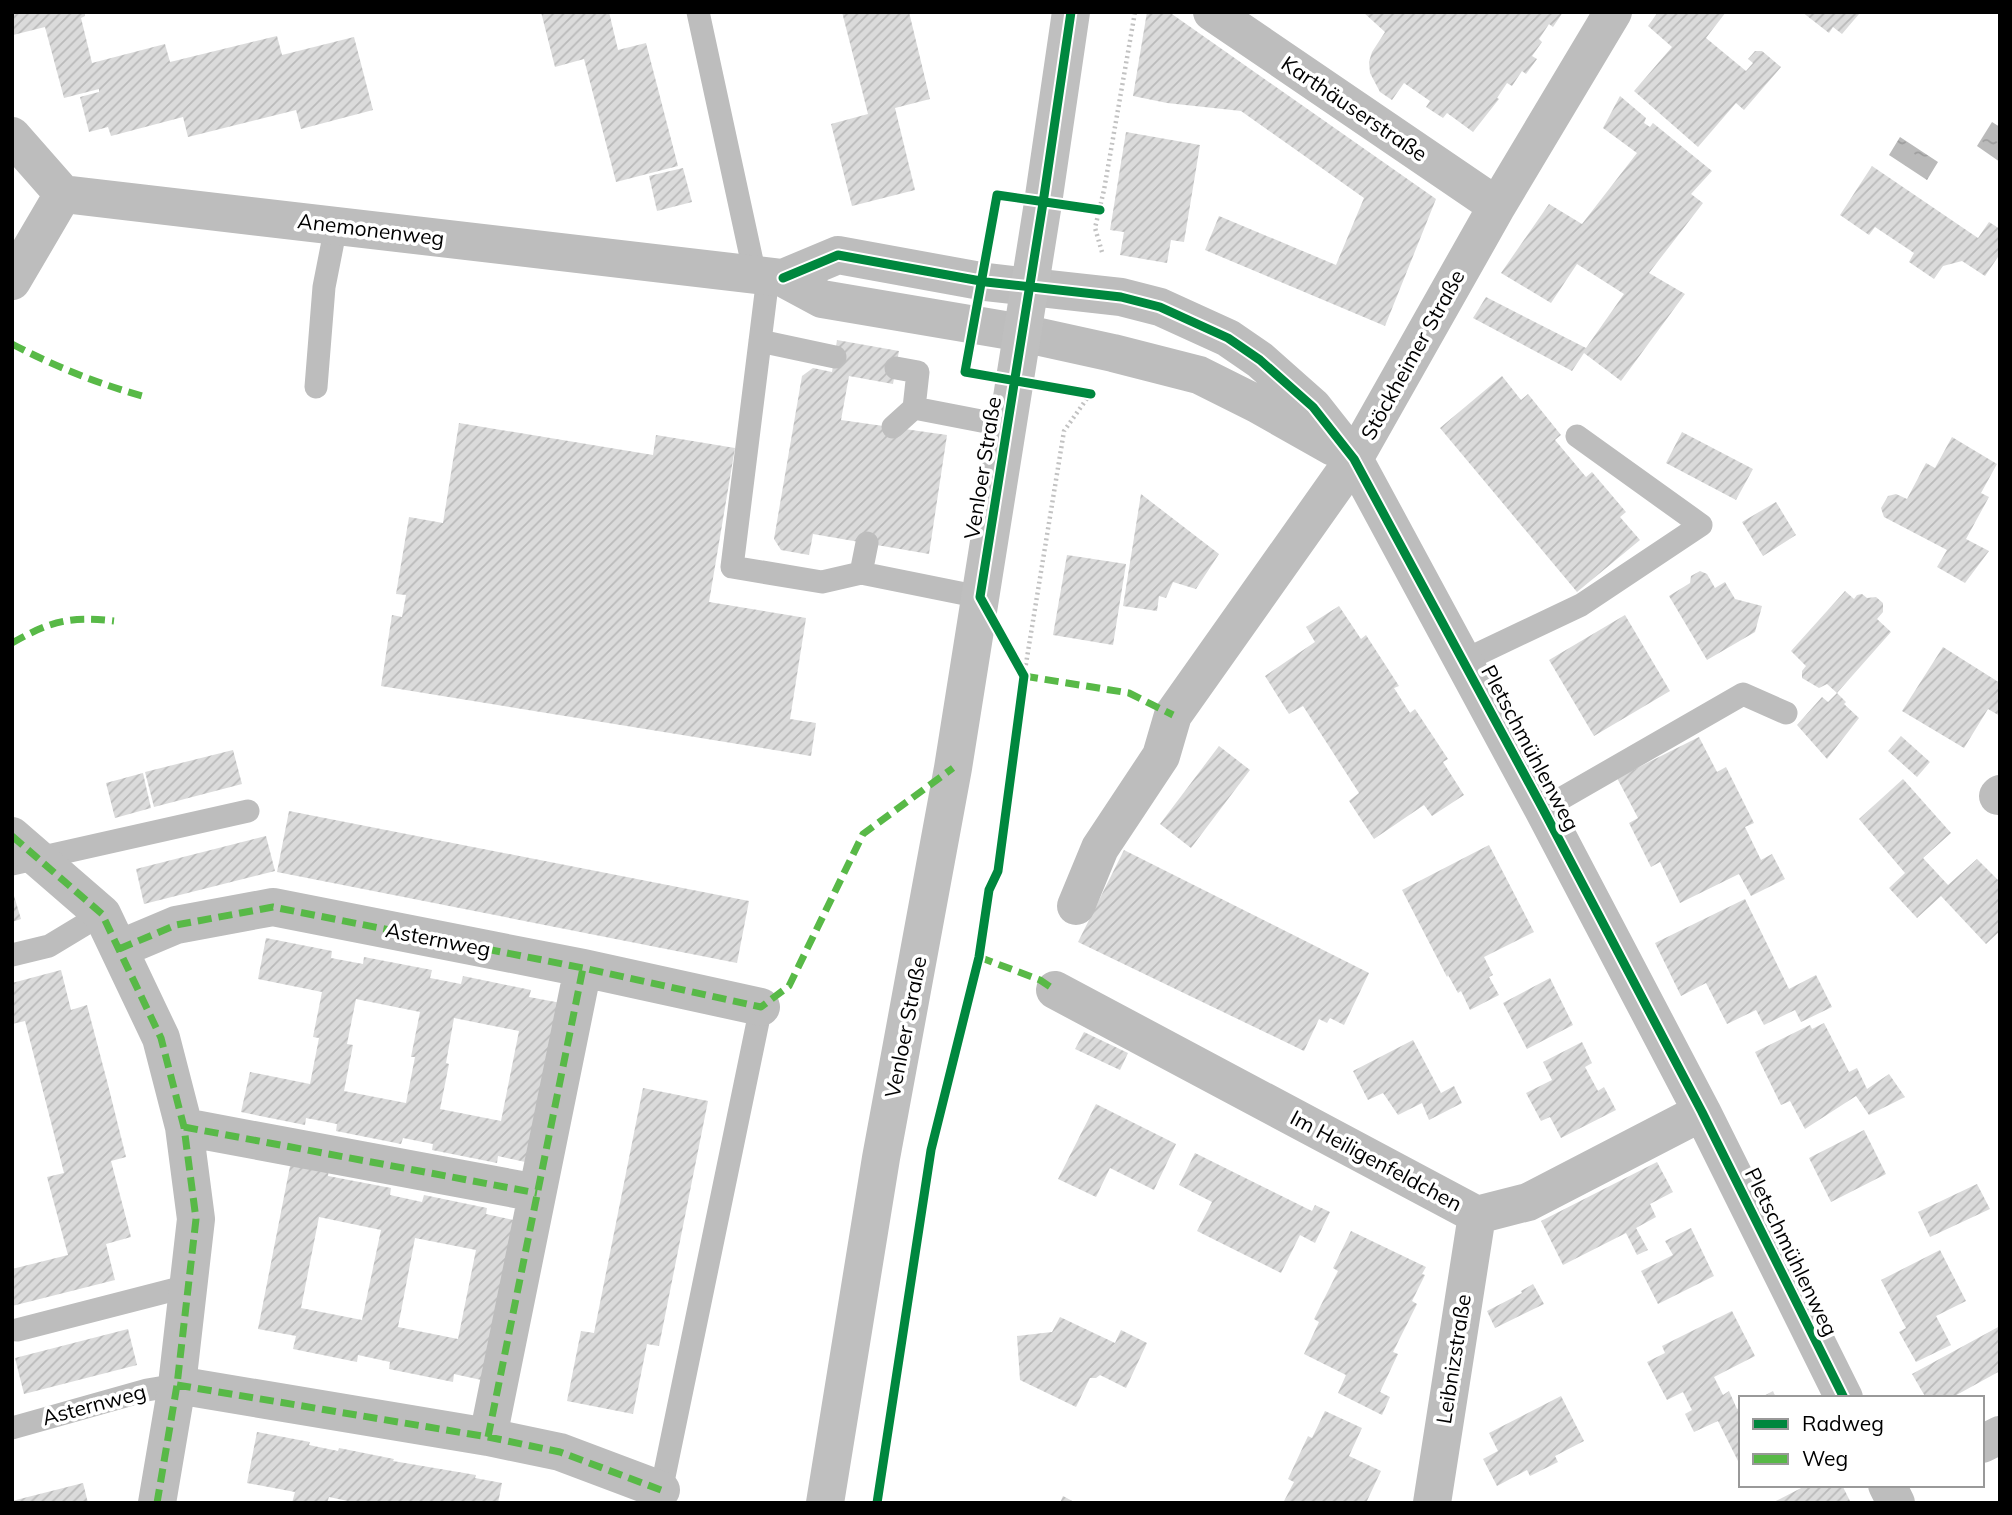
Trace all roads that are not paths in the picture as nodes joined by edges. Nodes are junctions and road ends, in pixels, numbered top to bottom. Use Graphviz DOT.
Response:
graph roads {
  1 [pos="698,12"];
  2 [pos="1071,12"];
  3 [pos="1212,12"];
  4 [pos="1614,12"];
  5 [pos="12,136"];
  6 [pos="63,194"];
  7 [pos="1497,206"];
  8 [pos="336,226"];
  9 [pos="769,276"];
  10 [pos="12,281"];
  11 [pos="1029,288"];
  12 [pos="1022,334"];
  13 [pos="760,341"];
  14 [pos="835,357"];
  15 [pos="896,368"];
  16 [pos="316,387"];
  17 [pos="914,408"];
  18 [pos="1007,426"];
  19 [pos="893,428"];
  20 [pos="1577,436"];
  21 [pos="1354,460"];
  22 [pos="867,543"];
  23 [pos="861,573"];
  24 [pos="980,597"];
  25 [pos="1463,661"];
  26 [pos="1786,713"];
  27 [pos="1543,809"];
  28 [pos="248,811"];
  29 [pos="20,853"];
  30 [pos="1076,906"];
  31 [pos="102,914"];
  32 [pos="119,949"];
  33 [pos="12,955"];
  34 [pos="583,968"];
  35 [pos="1055,990"];
  36 [pos="761,1007"];
  37 [pos="1702,1112"];
  38 [pos="184,1127"];
  39 [pos="537,1193"];
  40 [pos="1477,1215"];
  41 [pos="188,1286"];
  42 [pos="17,1330"];
  43 [pos="177,1385"];
  44 [pos="1843,1396"];
  45 [pos="12,1428"];
  46 [pos="2000,1435"];
  47 [pos="488,1437"];
  48 [pos="1984,1443"];
  49 [pos="660,1496"];
  50 [pos="157,1503"];
  51 [pos="825,1503"];
  52 [pos="1432,1503"];
  1 -- 9 [label="lane"];
  2 -- 11 [label="main road, Venloer Straße"];
  3 -- 7 [label="street, Karthäuserstraße"];
  4 -- 7 [label="street, Stöckheimer Straße"];
  5 -- 6 [label="street"];
  6 -- 8 [label="street, Anemonenweg"];
  6 -- 10 [label="street"];
  7 -- 21 [label="street, Stöckheimer Straße"];
  8 -- 9 [label="street, Anemonenweg"];
  8 -- 16 [label="lane"];
  9 -- 11 [label="street, Anemonenweg"];
  9 -- 12 [label="street, Anemonenweg"];
  9 -- 13 [label="lane"];
  11 -- 12 [label="main road, Venloer Straße"];
  11 -- 21 [label="street, Pletschmühlenweg"];
  12 -- 18 [label="main road, Venloer Straße"];
  12 -- 21 [label="street"];
  13 -- 14 [label="lane"];
  13 -- 23 [label="lane"];
  15 -- 17 [label="lane"];
  17 -- 18 [label="lane"];
  17 -- 19 [label="lane"];
  18 -- 24 [label="main road, Venloer Straße"];
  20 -- 25 [label="lane"];
  21 -- 25 [label="street, Pletschmühlenweg"];
  21 -- 30 [label="street, Stöckheimer Straße"];
  22 -- 23 [label="lane"];
  23 -- 24 [label="lane"];
  24 -- 51 [label="main road, Venloer Straße"];
  25 -- 27 [label="street, Pletschmühlenweg"];
  26 -- 27 [label="lane"];
  27 -- 37 [label="street, Pletschmühlenweg"];
  28 -- 29 [label="lane"];
  29 -- 31 [label="street, Asternweg"];
  31 -- 32 [label="street, Asternweg"];
  31 -- 33 [label="lane"];
  32 -- 34 [label="street, Asternweg"];
  32 -- 38 [label="street, Asternweg"];
  34 -- 36 [label="street, Asternweg"];
  34 -- 39 [label="street"];
  35 -- 40 [label="street, Im Heiligenfeldchen"];
  36 -- 49 [label="lane"];
  37 -- 40 [label="street, Im Heiligenfeldchen"];
  37 -- 44 [label="street, Pletschmühlenweg"];
  38 -- 39 [label="street"];
  38 -- 41 [label="street, Asternweg"];
  39 -- 47 [label="street"];
  40 -- 52 [label="street, Leibnizstraße"];
  41 -- 42 [label="lane"];
  41 -- 43 [label="street, Asternweg"];
  43 -- 45 [label="lane, Asternweg"];
  43 -- 47 [label="street, Asternweg"];
  43 -- 50 [label="street, Asternweg"];
  46 -- 48 [label="street"];
  47 -- 49 [label="street, Asternweg"];
}
